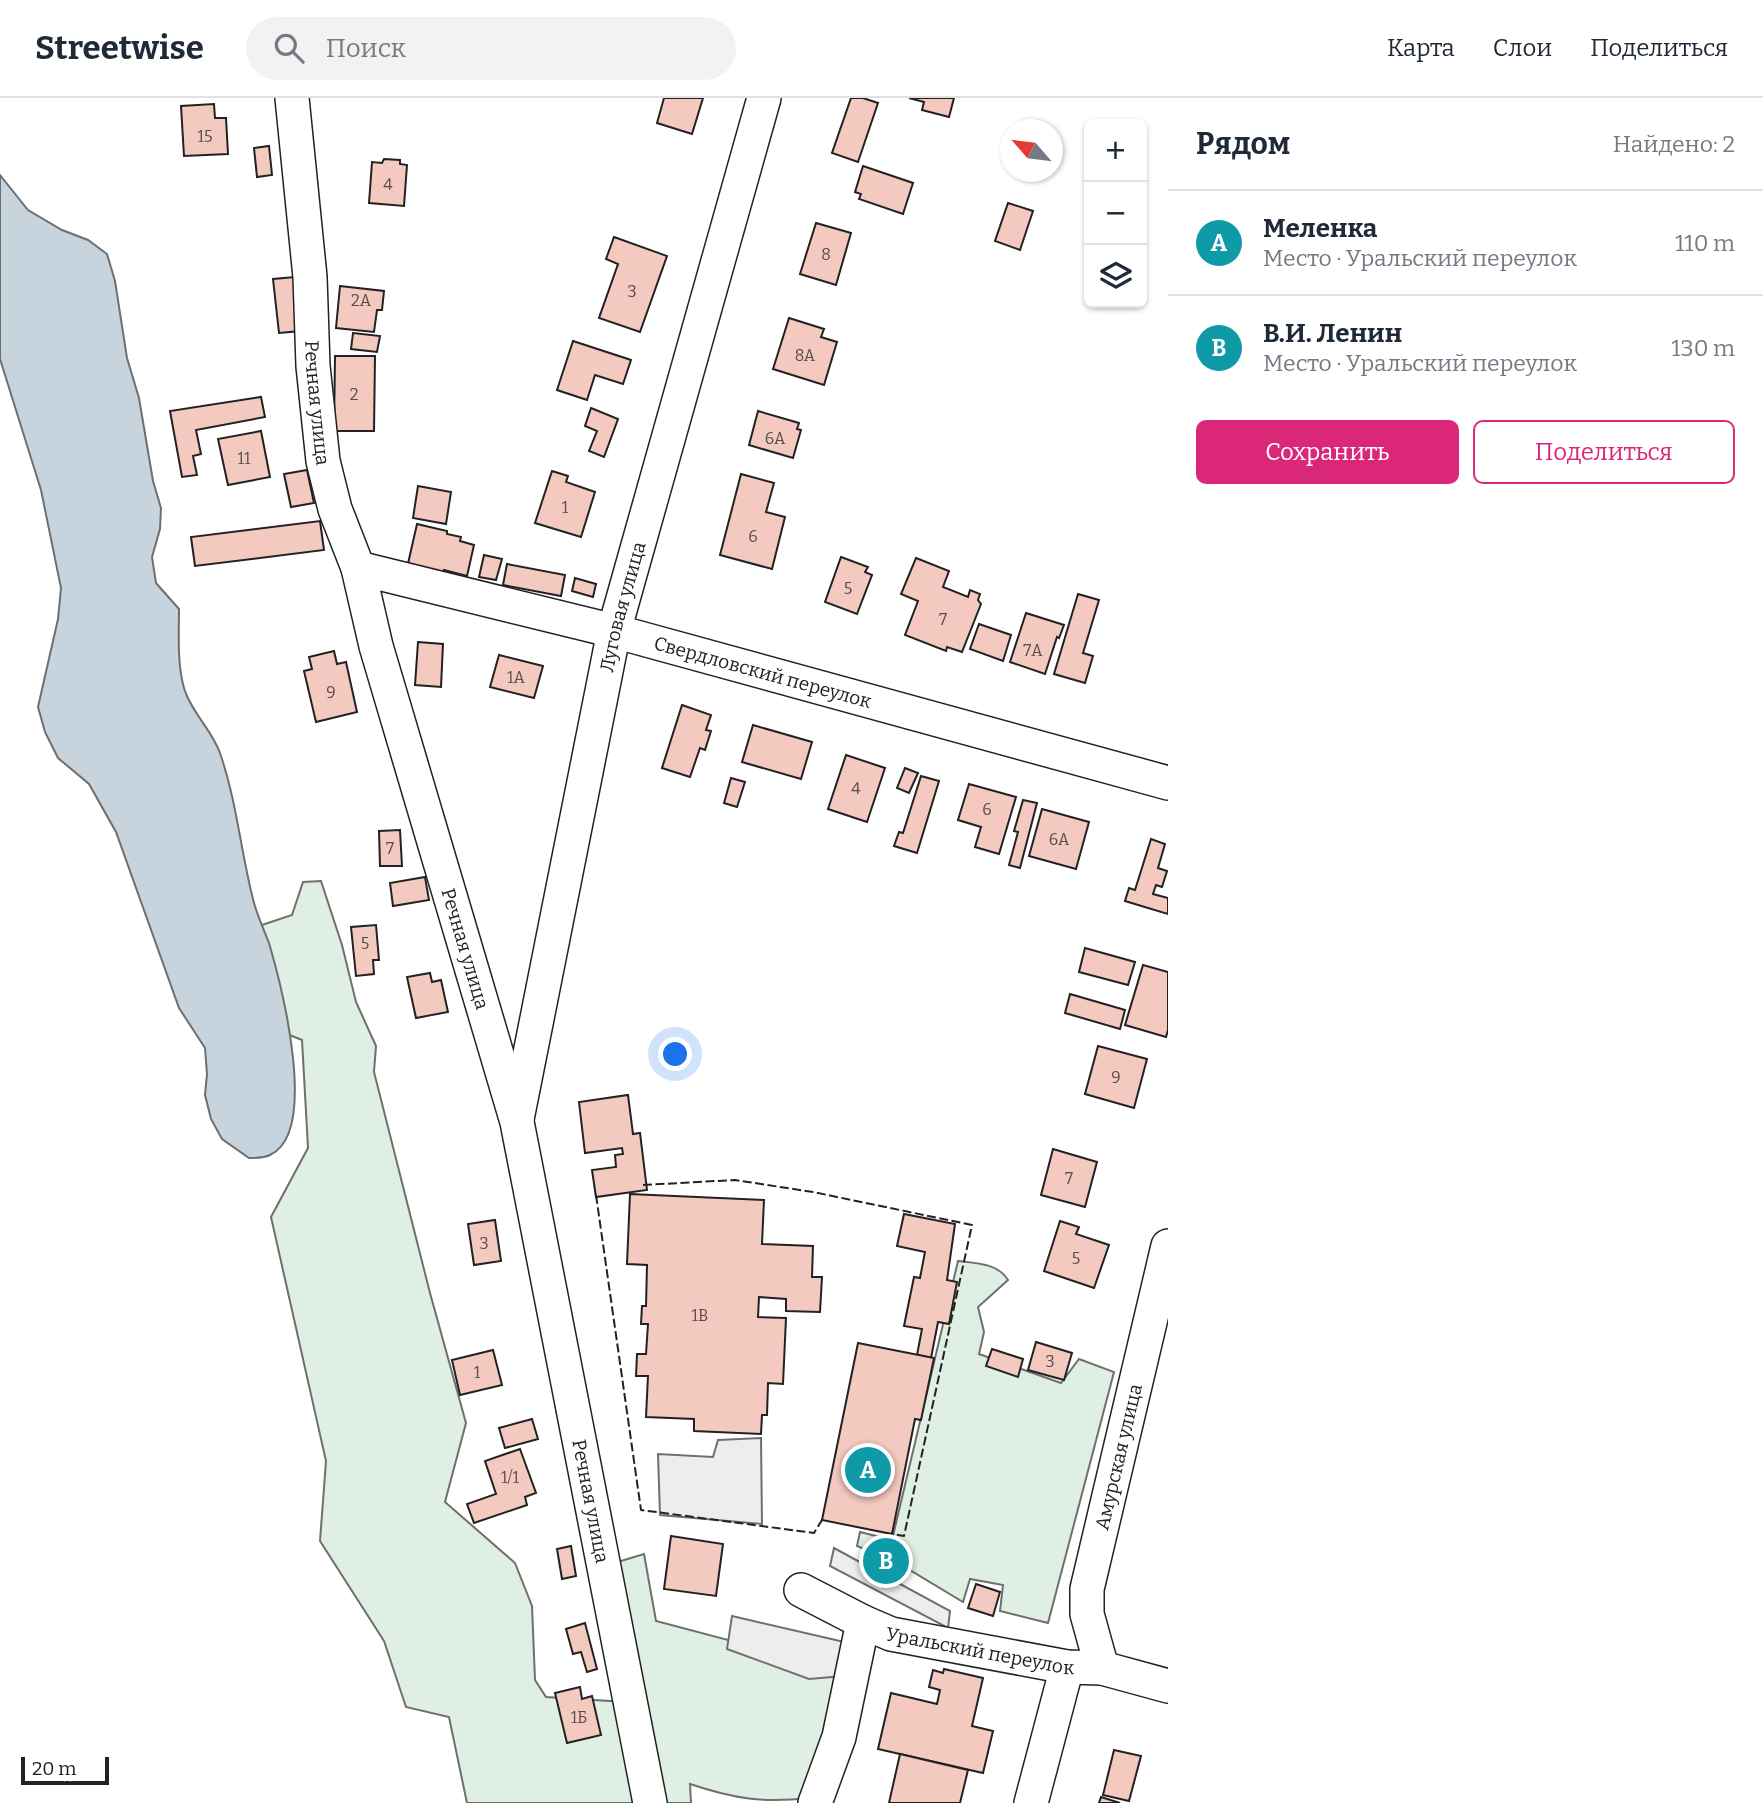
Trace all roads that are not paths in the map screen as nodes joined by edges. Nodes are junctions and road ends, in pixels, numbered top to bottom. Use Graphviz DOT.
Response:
graph roads {
  1 [pos="292,98"];
  2 [pos="764,98"];
  3 [pos="358,568"];
  4 [pos="614,631"];
  5 [pos="1168,783"];
  6 [pos="517,1122"];
  7 [pos="1168,1246"];
  8 [pos="801,1590"];
  9 [pos="863,1622"];
  10 [pos="1067,1667"];
  11 [pos="1102,1668"];
  12 [pos="1168,1686"];
  13 [pos="650,1803"];
  14 [pos="815,1803"];
  15 [pos="1031,1803"];
  1 -- 3 [label="street, Речная улица"];
  2 -- 4 [label="street, Луговая улица"];
  3 -- 4 [label="street, Свердловский переулок"];
  3 -- 6 [label="street, Речная улица"];
  4 -- 5 [label="street, Свердловский переулок"];
  4 -- 6 [label="street, Луговая улица"];
  6 -- 13 [label="street, Речная улица"];
  7 -- 11 [label="street, Амурская улица"];
  8 -- 9 [label="street, Уральский переулок"];
  9 -- 10 [label="street, Уральский переулок"];
  9 -- 14 [label="street"];
  10 -- 11 [label="street, Уральский переулок"];
  10 -- 15 [label="street"];
  11 -- 12 [label="street, Уральский переулок"];
}
